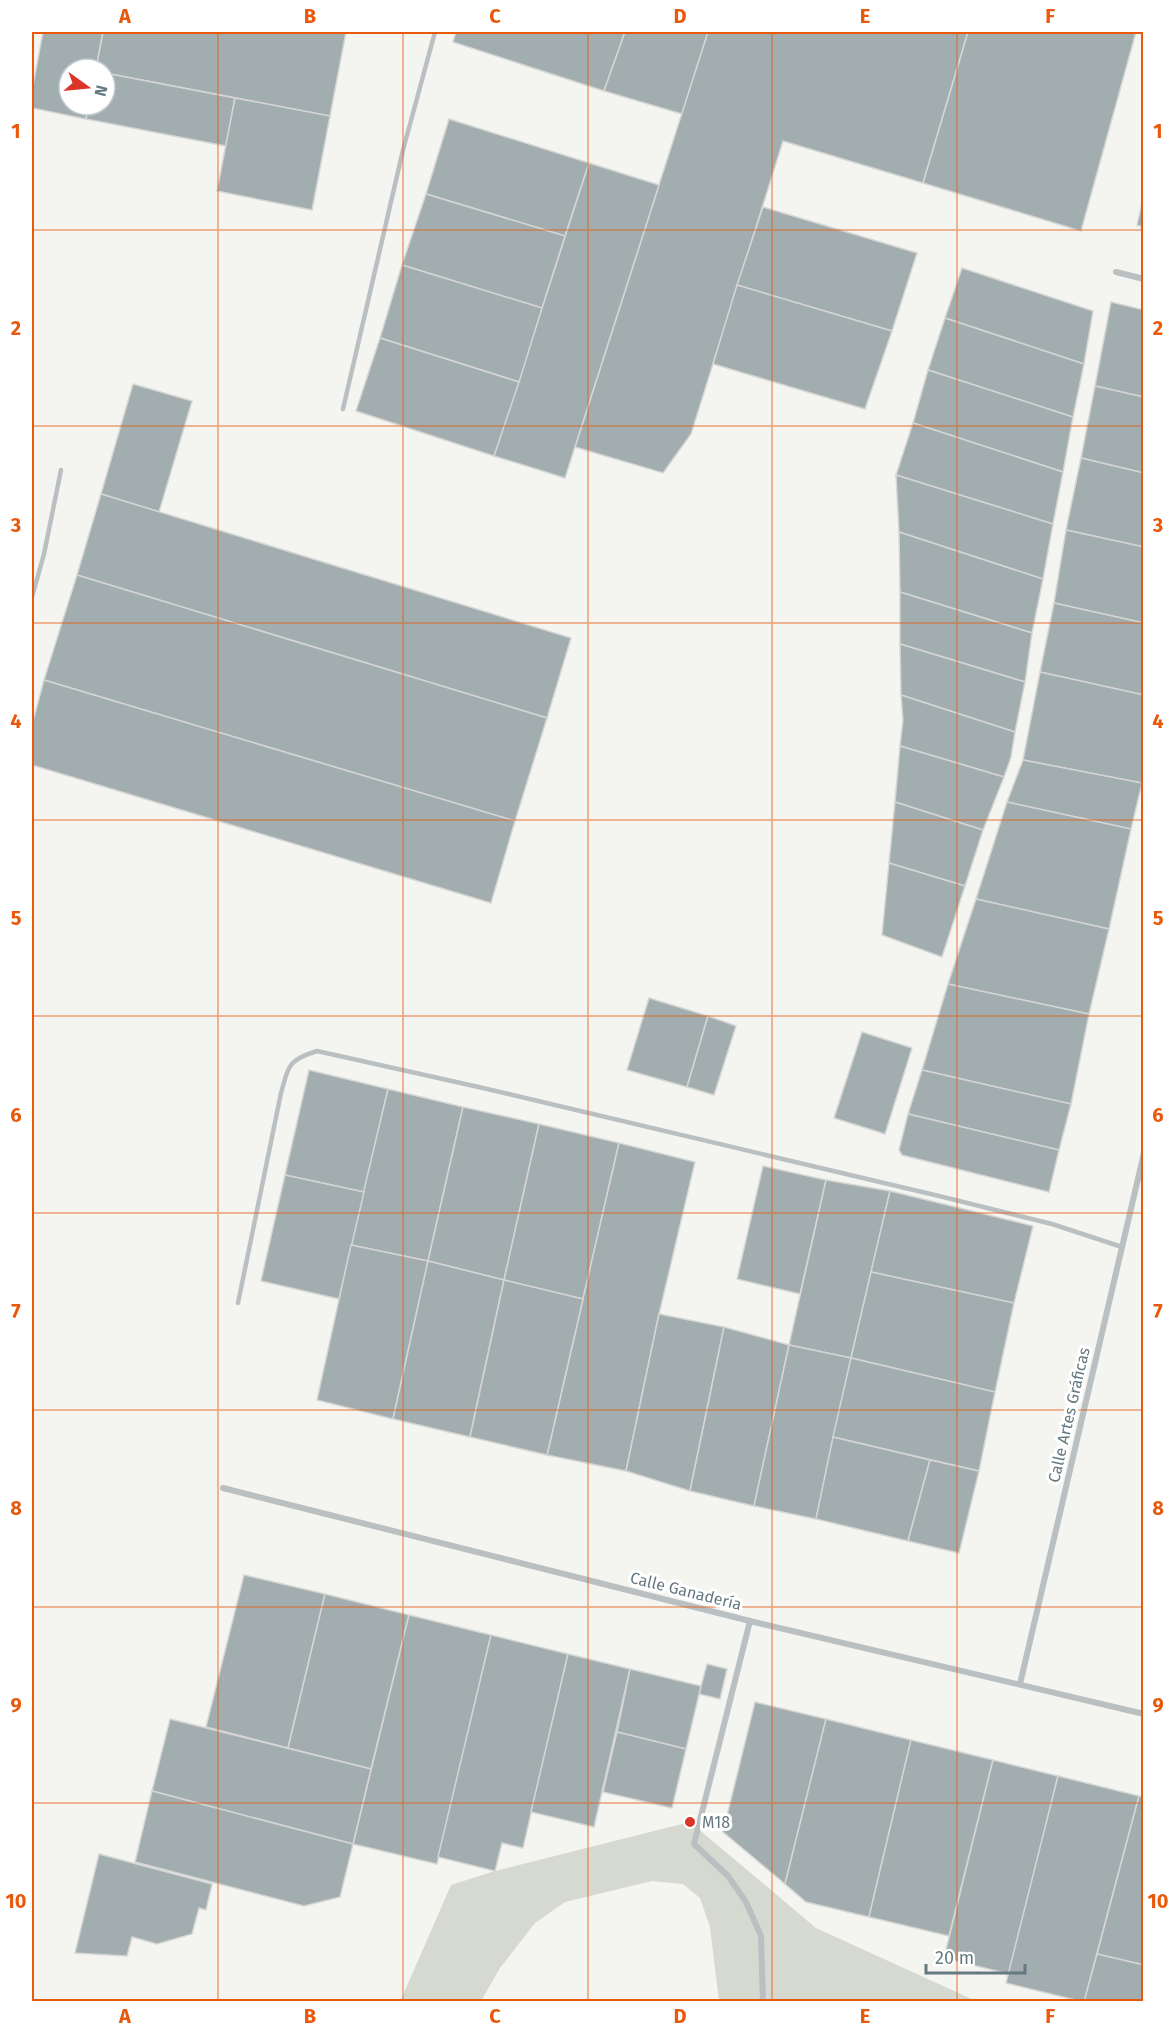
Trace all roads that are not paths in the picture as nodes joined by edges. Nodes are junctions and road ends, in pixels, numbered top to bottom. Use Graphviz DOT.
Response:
graph roads {
  1 [pos="435,32"];
  2 [pos="1116,272"];
  3 [pos="1143,279"];
  4 [pos="343,409"];
  5 [pos="61,470"];
  6 [pos="32,597"];
  7 [pos="1143,1153"];
  8 [pos="1122,1248"];
  9 [pos="238,1303"];
  10 [pos="223,1488"];
  11 [pos="750,1621"];
  12 [pos="1020,1684"];
  13 [pos="1143,1714"];
  14 [pos="763,2001"];
  1 -- 4 [label="lane"];
  2 -- 3 [label="street"];
  5 -- 6 [label="lane"];
  7 -- 8 [label="street, Calle Artes Gráficas"];
  8 -- 9 [label="lane"];
  8 -- 12 [label="street, Calle Artes Gráficas"];
  10 -- 11 [label="street, Calle Ganadería"];
  11 -- 12 [label="street, Calle Ganadería"];
  11 -- 14 [label="street"];
  12 -- 13 [label="street, Calle Ganadería"];
}
